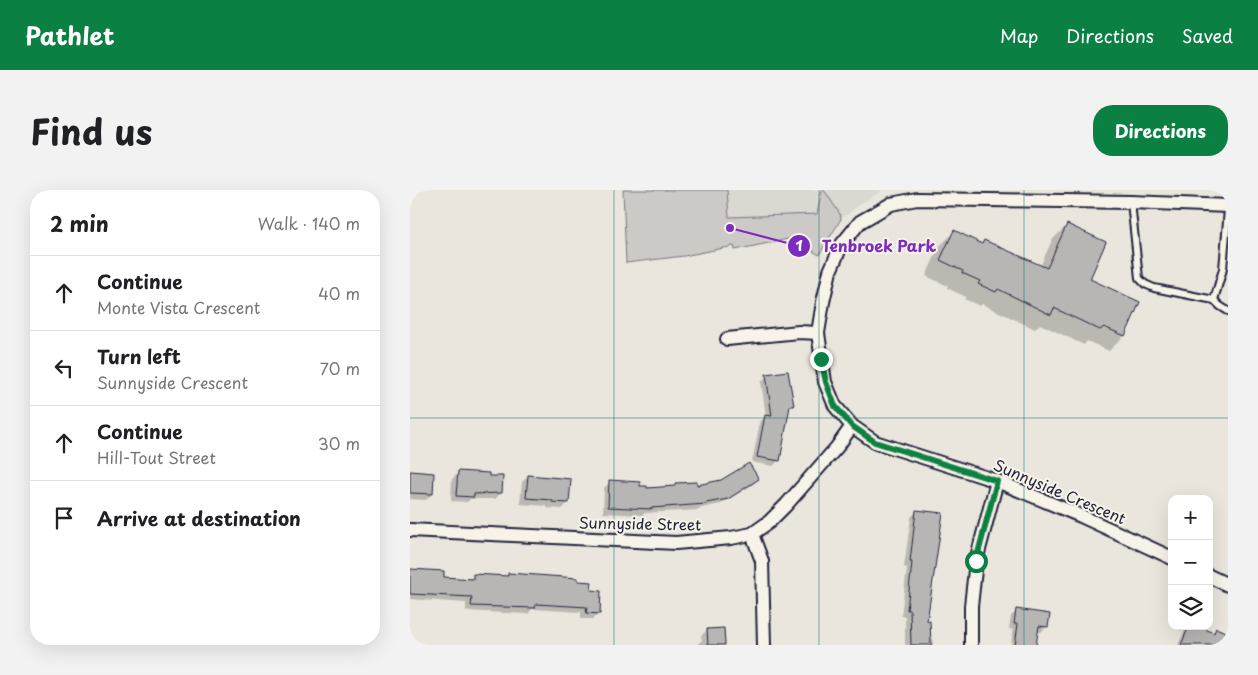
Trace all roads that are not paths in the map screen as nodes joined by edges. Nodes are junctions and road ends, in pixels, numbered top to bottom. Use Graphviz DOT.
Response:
graph roads {
  1 [pos="1131,202"];
  2 [pos="1228,208"];
  3 [pos="1214,300"];
  4 [pos="1228,311"];
  5 [pos="818,333"];
  6 [pos="726,339"];
  7 [pos="852,426"];
  8 [pos="997,481"];
  9 [pos="410,530"];
  10 [pos="752,534"];
  11 [pos="1168,556"];
  12 [pos="1213,578"];
  13 [pos="1228,585"];
  14 [pos="764,645"];
  15 [pos="971,645"];
  1 -- 2 [label="street, Sunnyside Crescent"];
  1 -- 3 [label="lane"];
  1 -- 5 [label="street, Sunnyside Crescent"];
  2 -- 3 [label="lane"];
  3 -- 4 [label="lane"];
  5 -- 6 [label="street"];
  5 -- 7 [label="street, Sunnyside Crescent"];
  7 -- 8 [label="street, Sunnyside Crescent"];
  7 -- 10 [label="street, Sunnyside Street"];
  8 -- 11 [label="street, Sunnyside Crescent"];
  8 -- 15 [label="street"];
  9 -- 10 [label="street, Sunnyside Street"];
  10 -- 14 [label="street"];
  12 -- 13 [label="street"];
}
